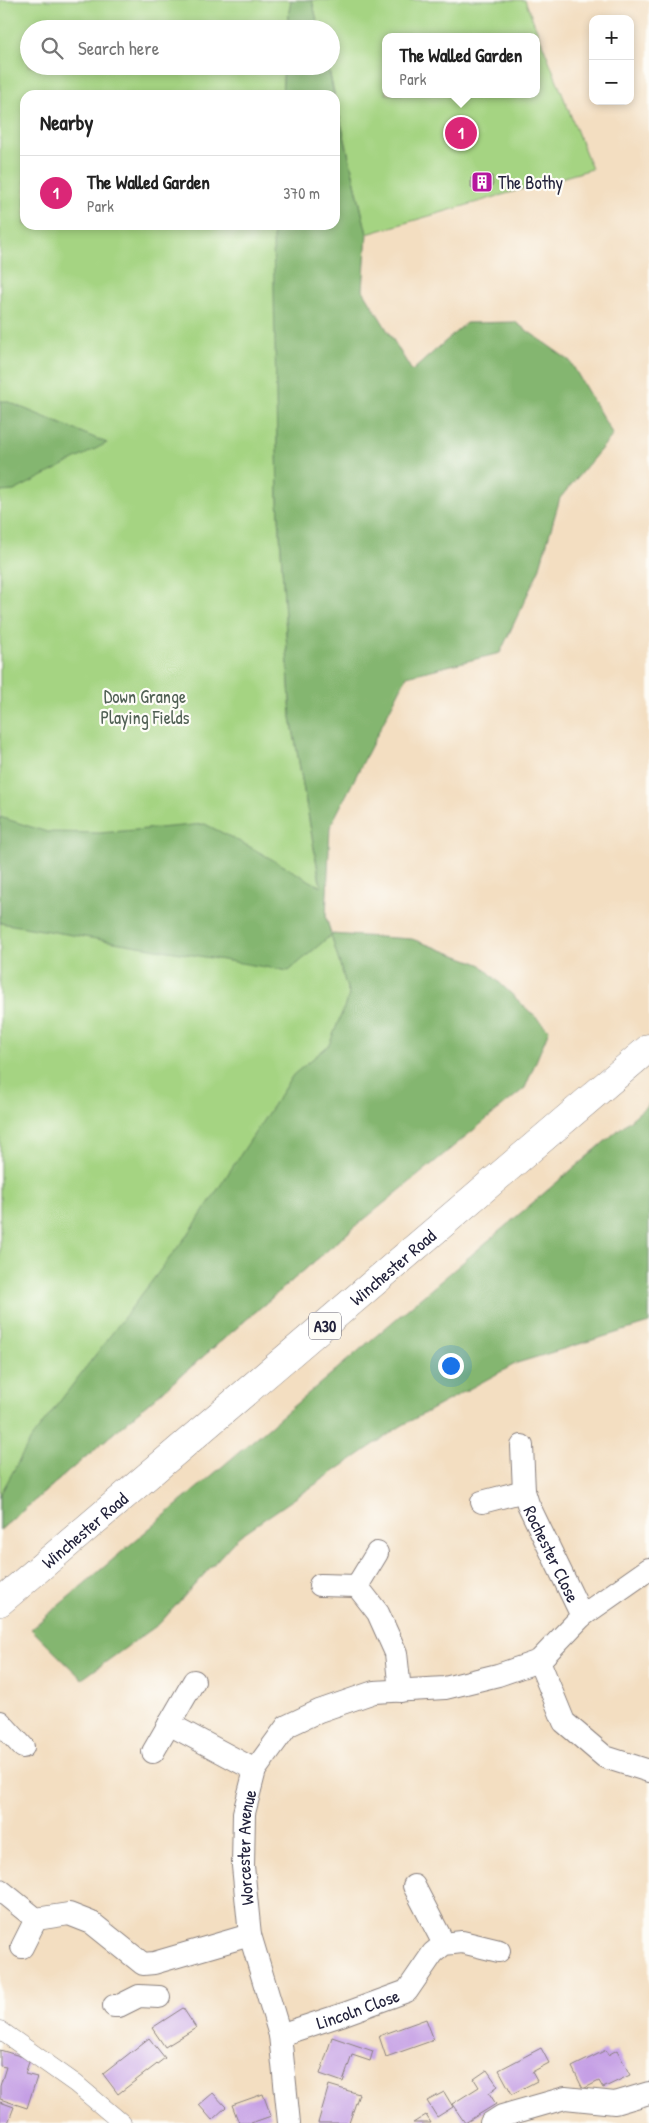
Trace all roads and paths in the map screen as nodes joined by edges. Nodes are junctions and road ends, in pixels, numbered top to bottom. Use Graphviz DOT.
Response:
graph roads {
  1 [pos="649,1048"];
  2 [pos="522,1446"];
  3 [pos="524,1491"];
  4 [pos="482,1502"];
  5 [pos="377,1552"];
  6 [pos="649,1569"];
  7 [pos="320,1585"];
  8 [pos="357,1586"];
  9 [pos="0,1602"];
  10 [pos="582,1616"];
  11 [pos="539,1661"];
  12 [pos="194,1681"];
  13 [pos="400,1691"];
  14 [pos="0,1722"];
  15 [pos="169,1724"];
  16 [pos="23,1747"];
  17 [pos="153,1752"];
  18 [pos="255,1770"];
  19 [pos="649,1772"];
  20 [pos="414,1886"];
  21 [pos="0,1890"];
  22 [pos="36,1919"];
  23 [pos="250,1935"];
  24 [pos="444,1944"];
  25 [pos="22,1947"];
  26 [pos="499,1951"];
  27 [pos="143,1964"];
  28 [pos="114,2006"];
  29 [pos="0,2030"];
  30 [pos="280,2035"];
  31 [pos="649,2094"];
  32 [pos="533,2115"];
  33 [pos="122,2123"];
  34 [pos="289,2123"];
  35 [pos="491,2123"];
  1 -- 9 [label="main road, Winchester Road / A30"];
  2 -- 3 [label="street, Rochester Close"];
  3 -- 4 [label="street, Rochester Close"];
  3 -- 10 [label="street, Rochester Close"];
  5 -- 8 [label="street"];
  6 -- 10 [label="street, Worcester Avenue"];
  7 -- 8 [label="street"];
  8 -- 13 [label="street"];
  10 -- 11 [label="street, Worcester Avenue"];
  11 -- 13 [label="street, Worcester Avenue"];
  11 -- 19 [label="street"];
  12 -- 15 [label="street"];
  13 -- 18 [label="street, Worcester Avenue"];
  14 -- 16 [label="street"];
  15 -- 17 [label="street"];
  15 -- 18 [label="street"];
  18 -- 23 [label="street, Worcester Avenue"];
  20 -- 24 [label="street"];
  21 -- 22 [label="street"];
  22 -- 25 [label="street"];
  22 -- 27 [label="street"];
  23 -- 27 [label="street"];
  23 -- 30 [label="street, Worcester Avenue"];
  24 -- 26 [label="street"];
  24 -- 30 [label="street, Lincoln Close"];
  27 -- 28 [label="street"];
  29 -- 33 [label="street"];
  30 -- 34 [label="street, Worcester Avenue"];
  31 -- 32 [label="street"];
  32 -- 35 [label="street"];
}
